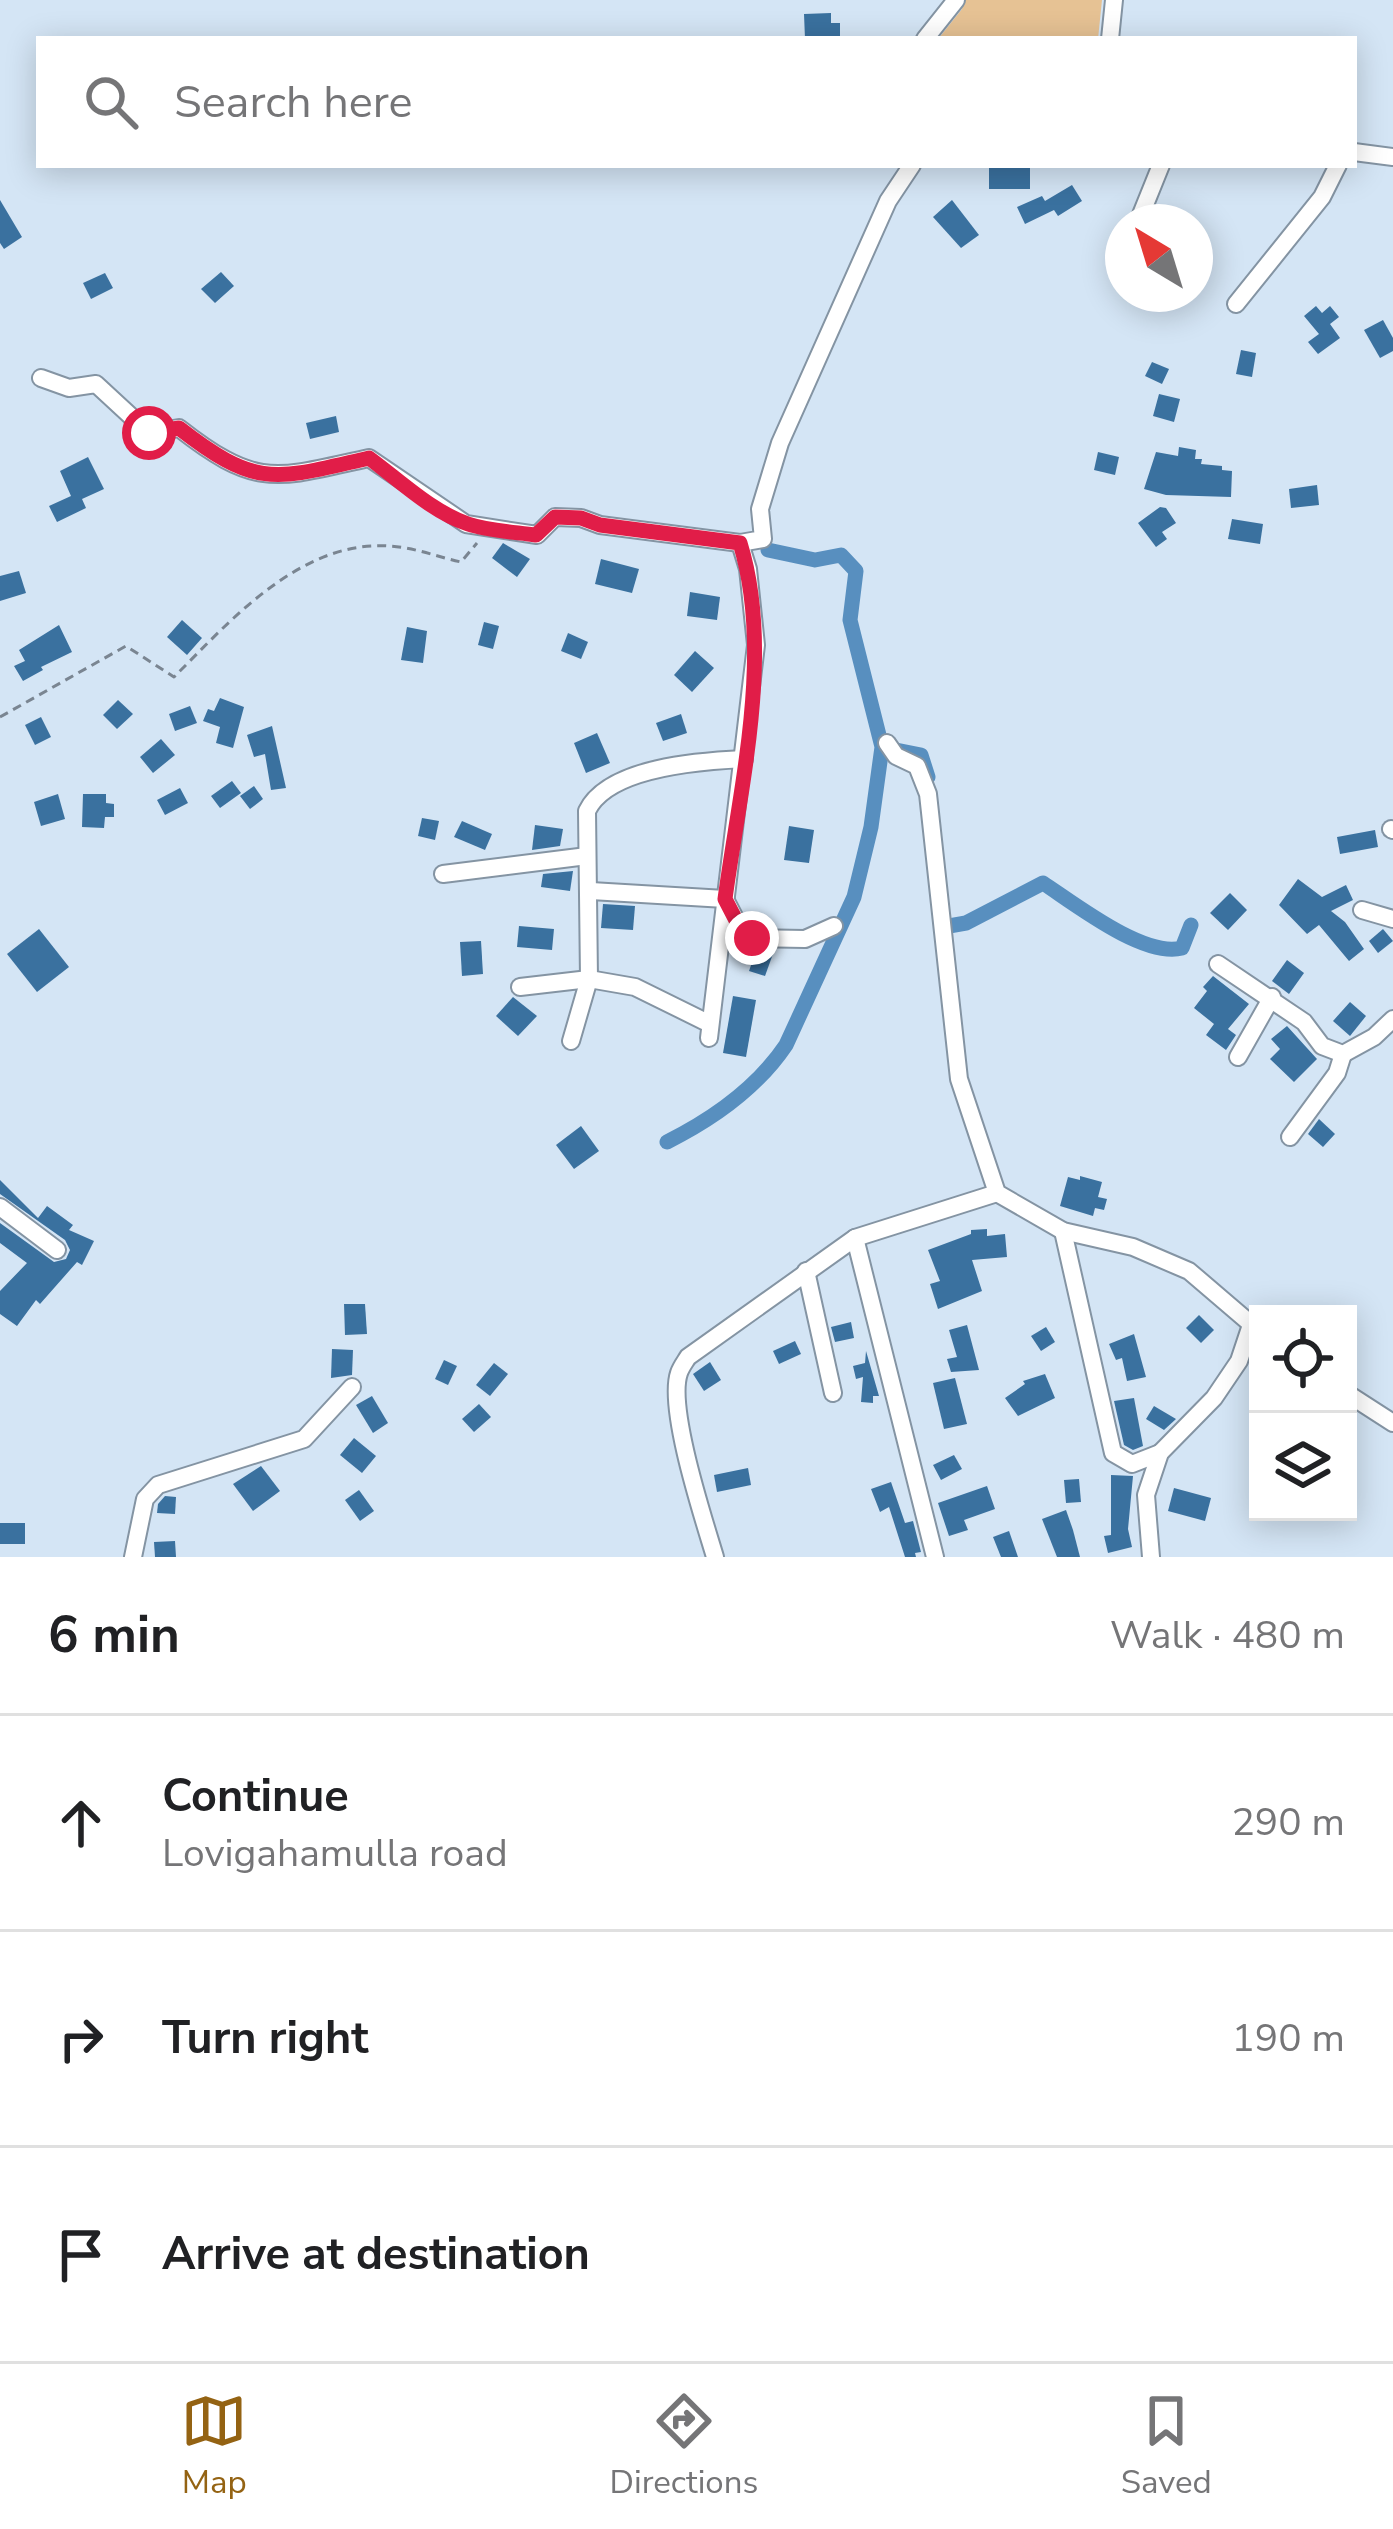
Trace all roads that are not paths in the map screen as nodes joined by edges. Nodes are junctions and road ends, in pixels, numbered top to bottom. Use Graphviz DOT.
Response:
graph roads {
  1 [pos="956,0"];
  2 [pos="1114,0"];
  3 [pos="927,36"];
  4 [pos="1110,36"];
  5 [pos="1357,152"];
  6 [pos="1393,158"];
  7 [pos="910,168"];
  8 [pos="1160,168"];
  9 [pos="1336,168"];
  10 [pos="1145,204"];
  11 [pos="1236,304"];
  12 [pos="41,378"];
  13 [pos="740,543"];
  14 [pos="891,750"];
  15 [pos="744,759"];
  16 [pos="587,856"];
  17 [pos="442,874"];
  18 [pos="591,891"];
  19 [pos="725,899"];
  20 [pos="1362,910"];
  21 [pos="1393,919"];
  22 [pos="834,926"];
  23 [pos="1218,964"];
  24 [pos="589,979"];
  25 [pos="520,987"];
  26 [pos="1272,998"];
  27 [pos="1393,1019"];
  28 [pos="572,1041"];
  29 [pos="1343,1054"];
  30 [pos="1238,1057"];
  31 [pos="1290,1136"];
  32 [pos="997,1193"];
  33 [pos="0,1207"];
  34 [pos="1063,1231"];
  35 [pos="855,1238"];
  36 [pos="57,1250"];
  37 [pos="806,1271"];
  38 [pos="1249,1324"];
  39 [pos="1249,1339"];
  40 [pos="352,1387"];
  41 [pos="833,1393"];
  42 [pos="1357,1400"];
  43 [pos="1393,1423"];
  44 [pos="1160,1454"];
  45 [pos="1148,1556"];
  46 [pos="133,1557"];
  47 [pos="715,1557"];
  48 [pos="935,1557"];
  1 -- 3 [label="street"];
  2 -- 4 [label="street"];
  5 -- 6 [label="street"];
  7 -- 13 [label="street"];
  8 -- 10 [label="street"];
  9 -- 11 [label="street"];
  12 -- 13 [label="street"];
  13 -- 15 [label="street"];
  14 -- 32 [label="street"];
  15 -- 16 [label="street"];
  15 -- 19 [label="street"];
  16 -- 17 [label="street"];
  16 -- 18 [label="street"];
  18 -- 19 [label="street"];
  18 -- 24 [label="street"];
  19 -- 22 [label="street"];
  19 -- 24 [label="street"];
  20 -- 21 [label="street"];
  23 -- 26 [label="street"];
  24 -- 25 [label="street"];
  24 -- 28 [label="street"];
  26 -- 29 [label="street"];
  26 -- 30 [label="street"];
  27 -- 29 [label="street"];
  29 -- 31 [label="street"];
  32 -- 34 [label="street"];
  32 -- 35 [label="street"];
  33 -- 36 [label="street"];
  34 -- 38 [label="street"];
  34 -- 44 [label="street"];
  35 -- 37 [label="street"];
  35 -- 48 [label="street"];
  37 -- 41 [label="street"];
  37 -- 47 [label="street"];
  39 -- 44 [label="street"];
  40 -- 46 [label="street"];
  42 -- 43 [label="street"];
  44 -- 45 [label="street"];
}
